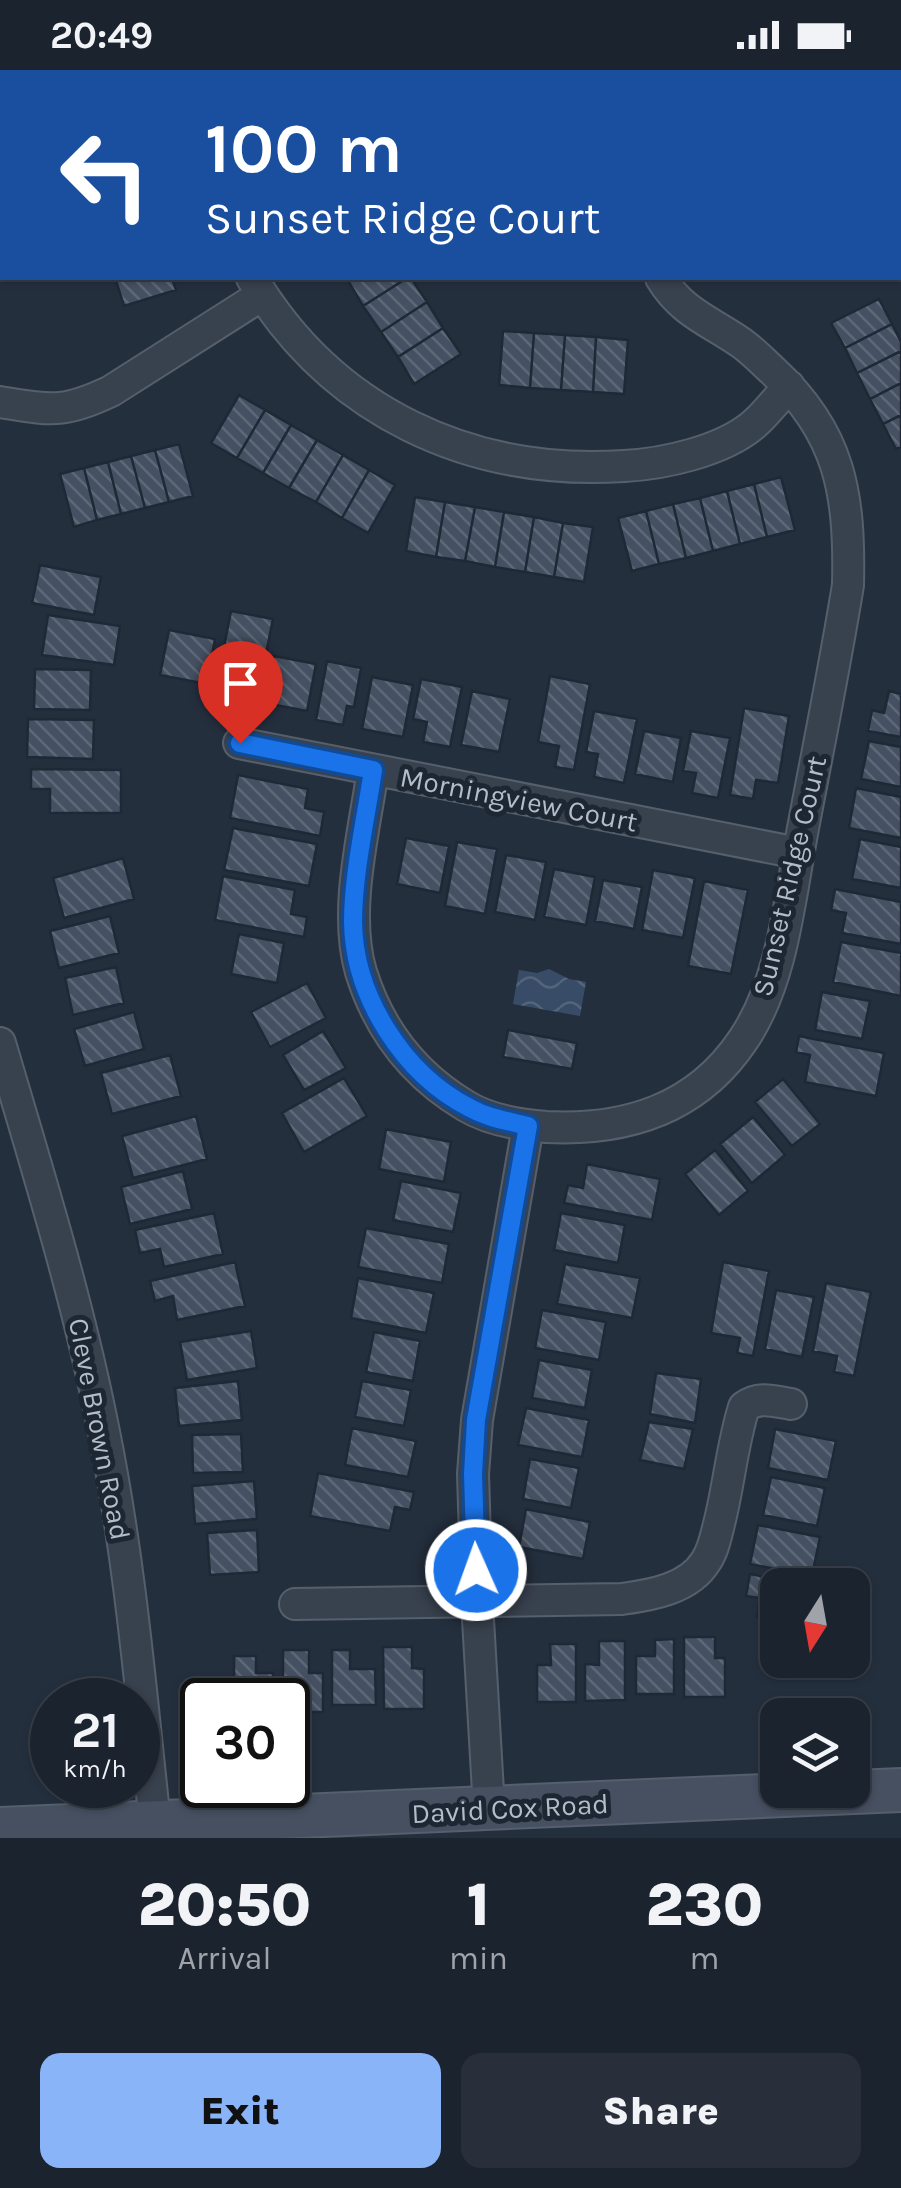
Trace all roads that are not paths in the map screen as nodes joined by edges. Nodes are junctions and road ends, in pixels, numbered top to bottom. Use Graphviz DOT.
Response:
graph roads {
  1 [pos="663,280"];
  2 [pos="257,286"];
  3 [pos="789,386"];
  4 [pos="0,402"];
  5 [pos="240,743"];
  6 [pos="373,770"];
  7 [pos="798,854"];
  8 [pos="0,1043"];
  9 [pos="528,1126"];
  10 [pos="790,1404"];
  11 [pos="477,1602"];
  12 [pos="296,1604"];
  13 [pos="901,1790"];
  14 [pos="488,1809"];
  15 [pos="155,1824"];
  16 [pos="0,1829"];
  1 -- 3 [label="street, Sunset Ridge Court"];
  2 -- 3 [label="street"];
  2 -- 4 [label="street"];
  3 -- 7 [label="street, Sunset Ridge Court"];
  5 -- 6 [label="street, Morningview Court"];
  6 -- 7 [label="street, Morningview Court"];
  6 -- 9 [label="street, Sunset Ridge Court"];
  7 -- 9 [label="street, Sunset Ridge Court"];
  8 -- 15 [label="street, Cleve Brown Road"];
  9 -- 11 [label="street"];
  10 -- 11 [label="street"];
  11 -- 12 [label="street"];
  11 -- 14 [label="street"];
  13 -- 14 [label="main road, David Cox Road"];
  14 -- 15 [label="main road, David Cox Road"];
  15 -- 16 [label="main road, David Cox Road"];
}
